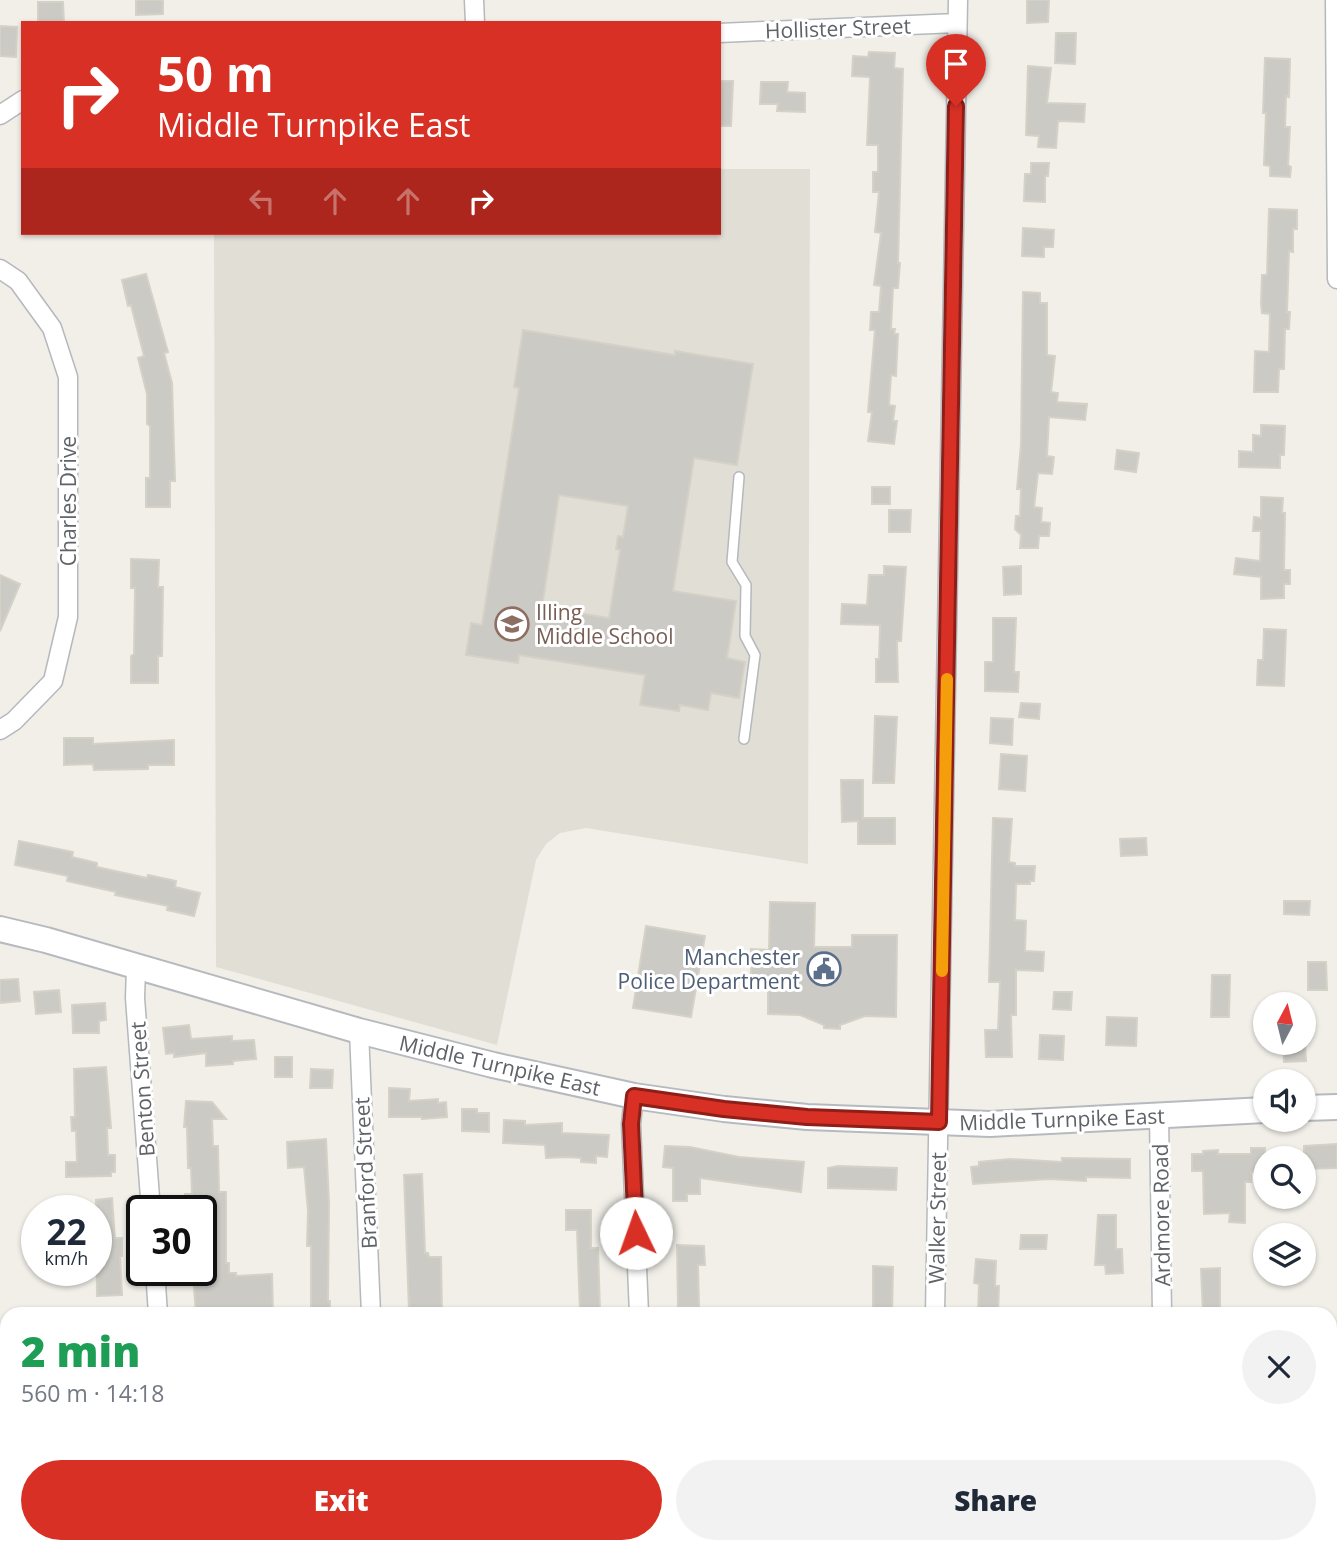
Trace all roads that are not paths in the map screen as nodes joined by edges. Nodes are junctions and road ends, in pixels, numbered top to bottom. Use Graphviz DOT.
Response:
graph roads {
  1 [pos="474,0"];
  2 [pos="958,0"];
  3 [pos="1336,2"];
  4 [pos="475,21"];
  5 [pos="957,23"];
  6 [pos="721,33"];
  7 [pos="21,101"];
  8 [pos="0,115"];
  9 [pos="0,269"];
  10 [pos="1337,279"];
  11 [pos="739,477"];
  12 [pos="0,730"];
  13 [pos="744,739"];
  14 [pos="0,929"];
  15 [pos="136,968"];
  16 [pos="359,1031"];
  17 [pos="634,1096"];
  18 [pos="1337,1107"];
  19 [pos="1316,1108"];
  20 [pos="1253,1111"];
  21 [pos="1159,1116"];
  22 [pos="939,1122"];
  23 [pos="150,1195"];
  24 [pos="156,1286"];
  25 [pos="158,1307"];
  26 [pos="371,1307"];
  27 [pos="639,1307"];
  28 [pos="935,1307"];
  29 [pos="1162,1307"];
  1 -- 4 [label="street"];
  2 -- 5 [label="street, Walker Street"];
  3 -- 10 [label="street"];
  5 -- 6 [label="street, Hollister Street"];
  5 -- 22 [label="street, Walker Street"];
  7 -- 8 [label="street"];
  9 -- 12 [label="street, Charles Drive"];
  11 -- 13 [label="lane"];
  14 -- 15 [label="main road, Middle Turnpike East"];
  15 -- 16 [label="main road, Middle Turnpike East"];
  15 -- 23 [label="street, Benton Street"];
  16 -- 17 [label="main road, Middle Turnpike East"];
  16 -- 26 [label="street, Branford Street"];
  17 -- 22 [label="main road, Middle Turnpike East"];
  17 -- 27 [label="street"];
  18 -- 19 [label="main road"];
  20 -- 21 [label="main road, Middle Turnpike East"];
  21 -- 22 [label="main road, Middle Turnpike East"];
  21 -- 29 [label="street, Ardmore Road"];
  22 -- 28 [label="street, Walker Street"];
  24 -- 25 [label="street"];
}
